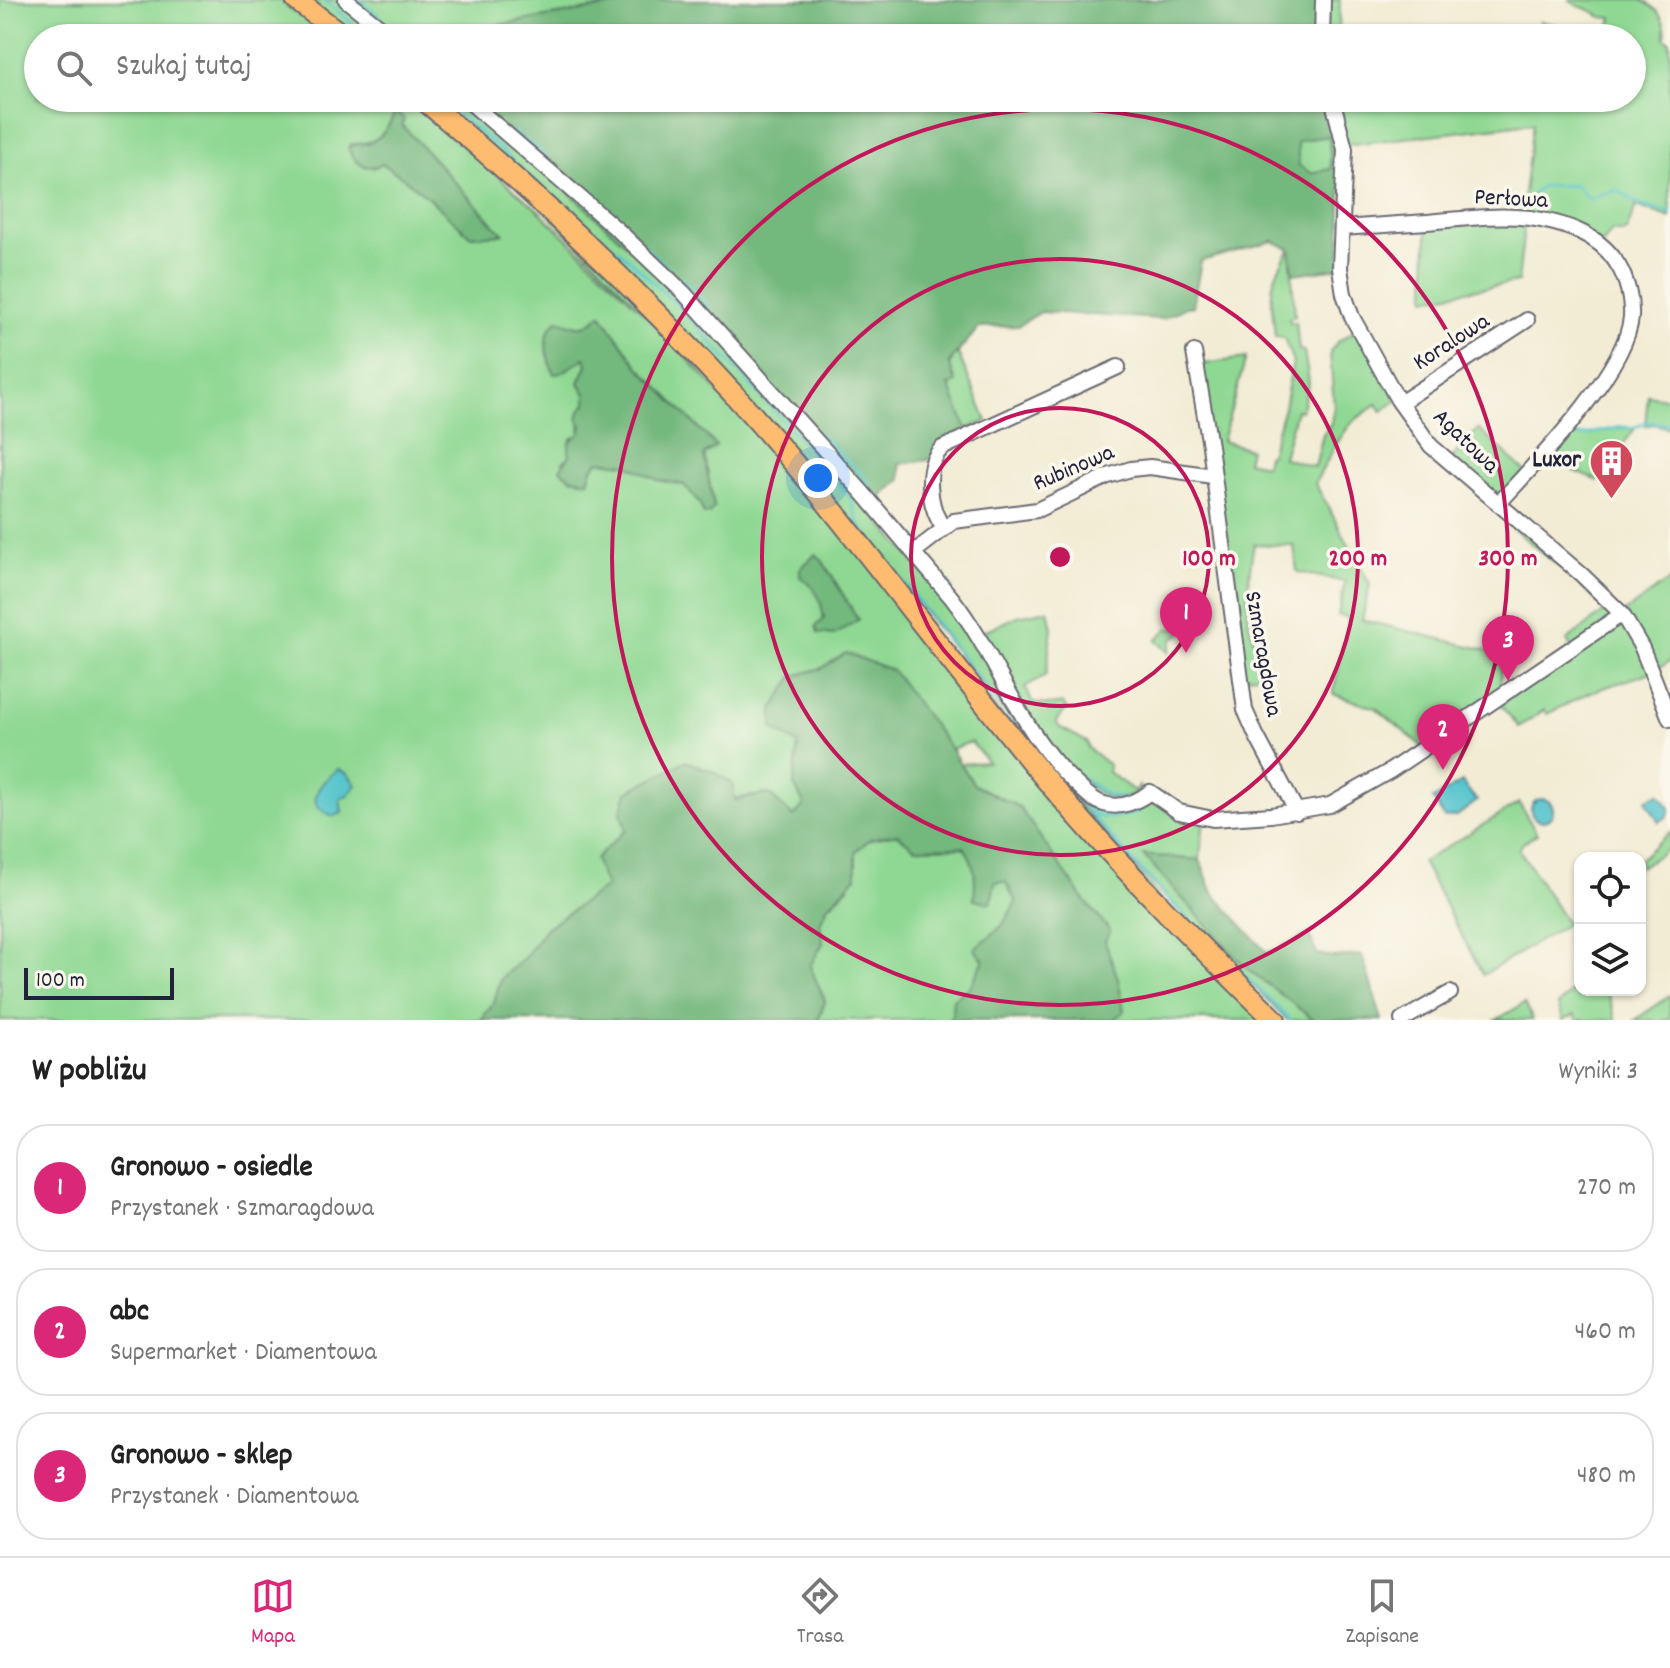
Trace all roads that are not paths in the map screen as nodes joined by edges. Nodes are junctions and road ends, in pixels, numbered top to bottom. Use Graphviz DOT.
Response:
graph roads {
  1 [pos="296,0"];
  2 [pos="346,0"];
  3 [pos="1323,0"];
  4 [pos="328,24"];
  5 [pos="376,24"];
  6 [pos="1322,24"];
  7 [pos="438,112"];
  8 [pos="481,112"];
  9 [pos="1336,112"];
  10 [pos="1342,228"];
  11 [pos="1527,320"];
  12 [pos="1194,352"];
  13 [pos="1118,367"];
  14 [pos="1400,403"];
  15 [pos="1213,476"];
  16 [pos="1498,504"];
  17 [pos="943,527"];
  18 [pos="914,552"];
  19 [pos="1622,614"];
  20 [pos="1670,719"];
  21 [pos="1297,812"];
  22 [pos="1450,993"];
  23 [pos="1275,1020"];
  24 [pos="1402,1020"];
  1 -- 4 [label="highway"];
  2 -- 5 [label="street"];
  3 -- 6 [label="street"];
  7 -- 23 [label="highway"];
  8 -- 18 [label="street"];
  9 -- 10 [label="street, Agatowa"];
  10 -- 14 [label="street, Agatowa"];
  10 -- 16 [label="street, Perłowa"];
  11 -- 14 [label="street, Koralowa"];
  12 -- 15 [label="street, Szmaragdowa"];
  13 -- 17 [label="street"];
  14 -- 16 [label="street, Agatowa"];
  15 -- 17 [label="street, Rubinowa"];
  15 -- 21 [label="street, Szmaragdowa"];
  16 -- 19 [label="street, Agatowa"];
  17 -- 18 [label="street, Rubinowa"];
  18 -- 21 [label="street"];
  19 -- 20 [label="street, Agatowa"];
  19 -- 21 [label="street"];
  22 -- 24 [label="street"];
}
